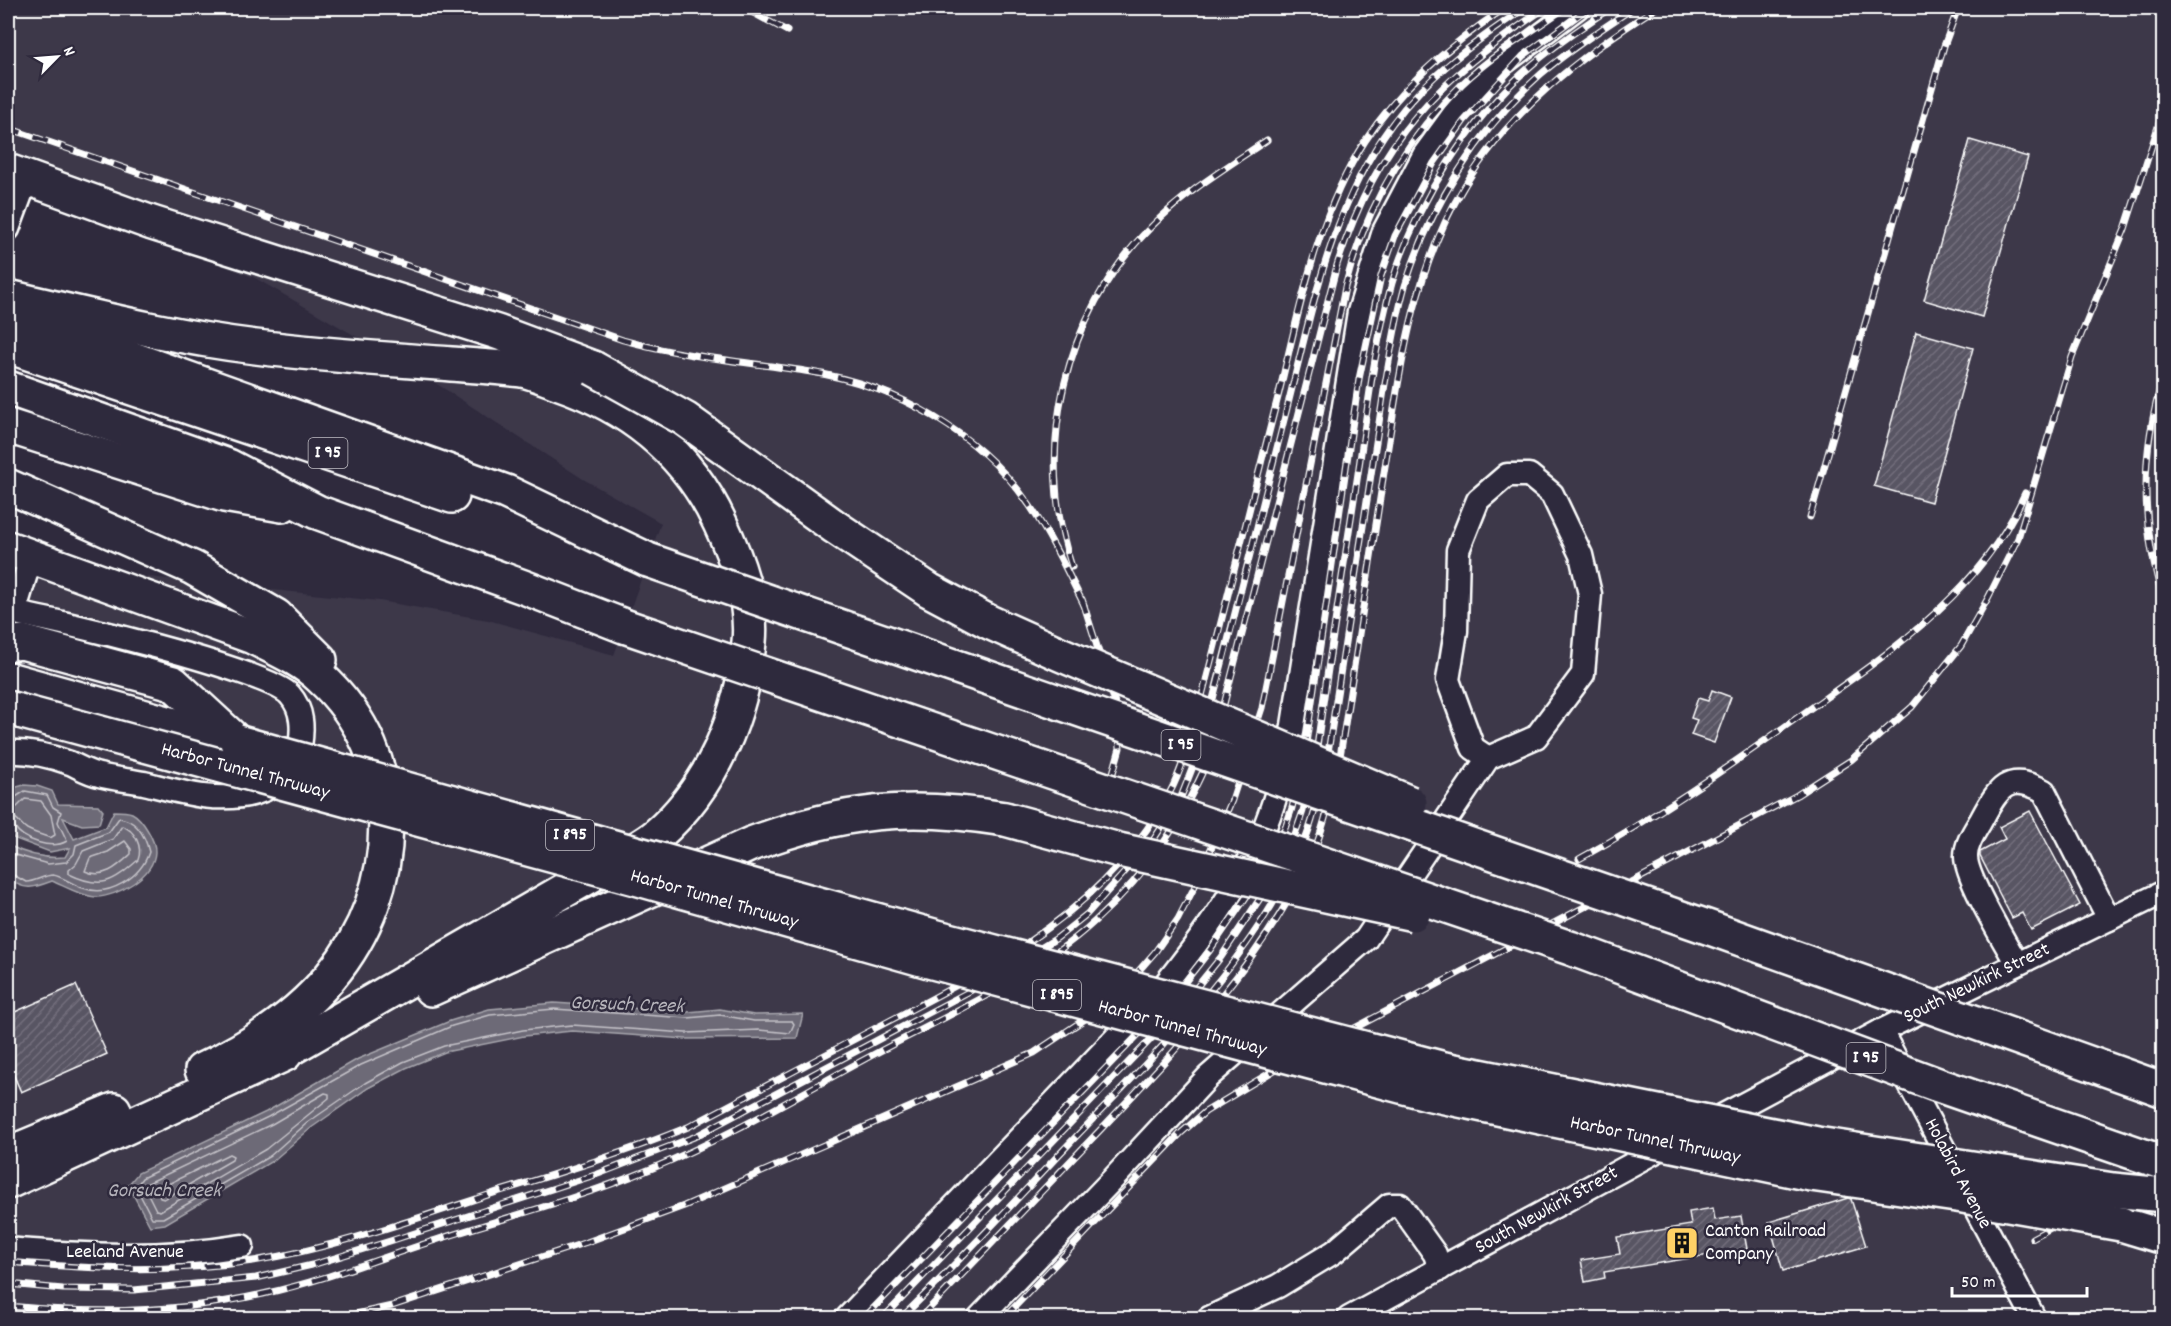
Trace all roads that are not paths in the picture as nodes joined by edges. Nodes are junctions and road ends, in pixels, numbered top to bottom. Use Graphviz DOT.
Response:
graph roads {
  1 [pos="1577,8"];
  2 [pos="17,174"];
  3 [pos="8,229"];
  4 [pos="8,297"];
  5 [pos="8,314"];
  6 [pos="8,346"];
  7 [pos="8,388"];
  8 [pos="8,426"];
  9 [pos="8,486"];
  10 [pos="317,512"];
  11 [pos="19,552"];
  12 [pos="648,560"];
  13 [pos="13,628"];
  14 [pos="8,679"];
  15 [pos="344,705"];
  16 [pos="8,708"];
  17 [pos="237,742"];
  18 [pos="8,752"];
  19 [pos="1488,758"];
  20 [pos="2163,892"];
  21 [pos="2109,919"];
  22 [pos="1713,929"];
  23 [pos="1570,948"];
  24 [pos="2017,964"];
  25 [pos="1881,1030"];
  26 [pos="265,1063"];
  27 [pos="2163,1090"];
  28 [pos="8,1154"];
  29 [pos="2163,1163"];
  30 [pos="44,1167"];
  31 [pos="8,1182"];
  32 [pos="8,1193"];
  33 [pos="2163,1195"];
  34 [pos="2121,1224"];
  35 [pos="2163,1226"];
  36 [pos="2163,1237"];
  37 [pos="242,1246"];
  38 [pos="8,1249"];
  39 [pos="1440,1269"];
  40 [pos="847,1318"];
  41 [pos="979,1318"];
  42 [pos="1209,1318"];
  43 [pos="1349,1318"];
  44 [pos="2034,1318"];
  1 -- 40 [label="street"];
  2 -- 3 [label="street"];
  2 -- 22 [label="highway, bridge"];
  4 -- 26 [label="highway, bridge"];
  5 -- 12 [label="highway, I 95"];
  6 -- 12 [label="highway, I 95"];
  7 -- 10 [label="highway, I 95"];
  8 -- 10 [label="highway, I 95"];
  9 -- 15 [label="highway"];
  10 -- 23 [label="highway, I 95, bridge"];
  11 -- 13 [label="street"];
  11 -- 15 [label="highway"];
  12 -- 22 [label="highway, I 95, bridge"];
  13 -- 17 [label="highway"];
  13 -- 18 [label="street"];
  14 -- 17 [label="highway, Harbor Tunnel Thruway / I 895"];
  15 -- 28 [label="highway, bridge"];
  16 -- 34 [label="highway, Harbor Tunnel Thruway / I 895, bridge"];
  17 -- 33 [label="highway, Harbor Tunnel Thruway / I 895, bridge"];
  19 -- 19 [label="street"];
  19 -- 41 [label="street"];
  20 -- 21 [label="street, South Newkirk Street"];
  21 -- 24 [label="street, South Newkirk Street"];
  21 -- 24 [label="street"];
  22 -- 27 [label="highway, I 95, bridge"];
  23 -- 26 [label="highway, bridge"];
  23 -- 29 [label="highway, I 95, bridge"];
  24 -- 25 [label="street, South Newkirk Street"];
  25 -- 39 [label="street, South Newkirk Street"];
  25 -- 44 [label="street, Holabird Avenue"];
  26 -- 30 [label="highway"];
  30 -- 31 [label="highway"];
  30 -- 32 [label="highway"];
  34 -- 35 [label="highway, Harbor Tunnel Thruway / I 895"];
  34 -- 36 [label="highway"];
  37 -- 38 [label="street, Leeland Avenue"];
  39 -- 42 [label="street"];
  39 -- 43 [label="street, South Newkirk Street"];
}
